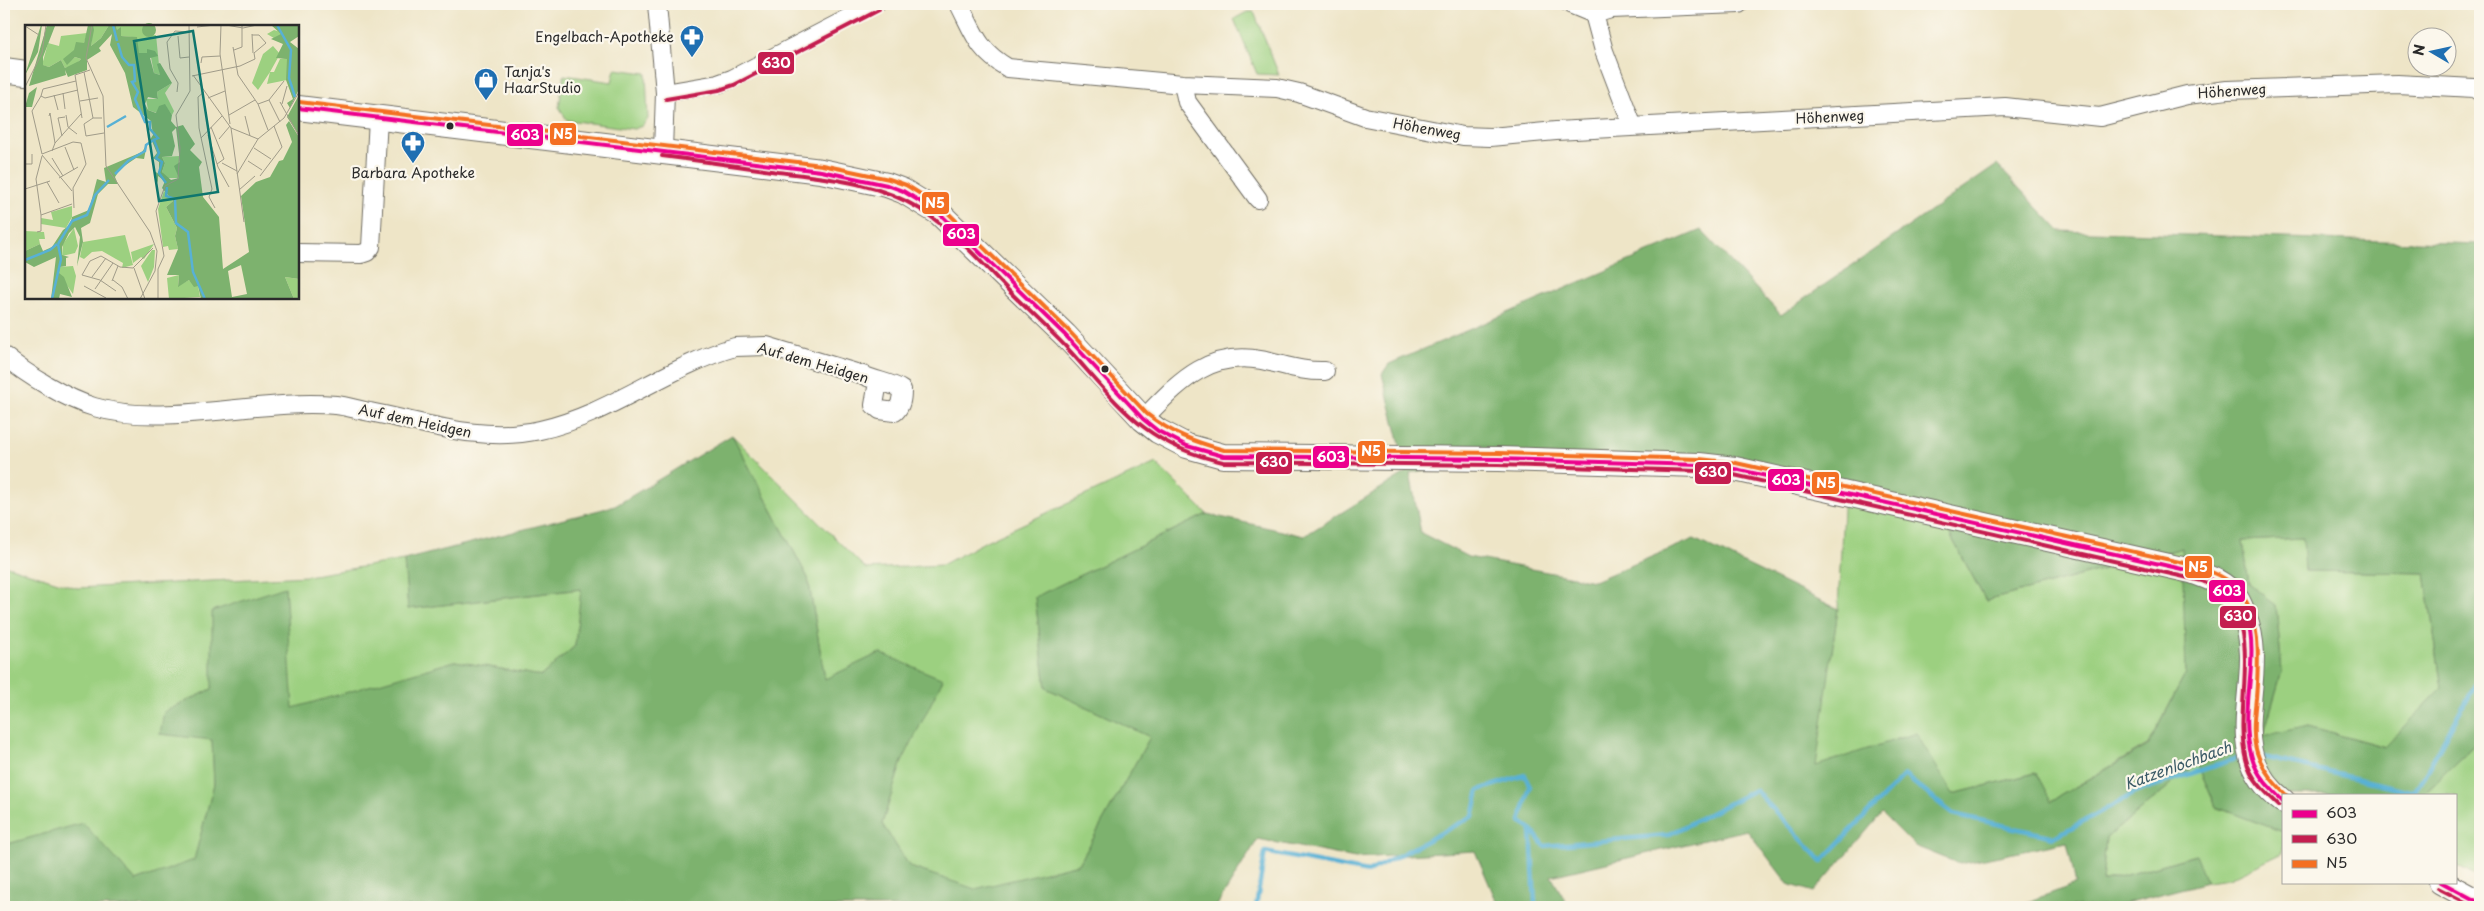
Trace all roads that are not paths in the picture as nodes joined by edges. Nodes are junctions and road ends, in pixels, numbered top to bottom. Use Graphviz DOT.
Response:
graph roads {
  1 [pos="657,4"];
  2 [pos="876,4"];
  3 [pos="959,4"];
  4 [pos="1570,4"];
  5 [pos="1739,4"];
  6 [pos="1594,14"];
  7 [pos="4,70"];
  8 [pos="25,73"];
  9 [pos="1183,84"];
  10 [pos="2480,92"];
  11 [pos="665,93"];
  12 [pos="299,108"];
  13 [pos="378,118"];
  14 [pos="1633,127"];
  15 [pos="663,150"];
  16 [pos="1258,199"];
  17 [pos="299,253"];
  18 [pos="4,356"];
  19 [pos="1325,371"];
  20 [pos="878,382"];
  21 [pos="1143,419"];
  22 [pos="2282,800"];
  23 [pos="2445,884"];
  24 [pos="2480,902"];
  1 -- 11 [label="street"];
  2 -- 11 [label="street"];
  3 -- 9 [label="street, Höhenweg"];
  4 -- 6 [label="street"];
  5 -- 6 [label="street"];
  6 -- 14 [label="street"];
  7 -- 8 [label="street"];
  9 -- 14 [label="street, Höhenweg"];
  9 -- 16 [label="street"];
  10 -- 14 [label="street, Höhenweg"];
  11 -- 15 [label="street"];
  12 -- 13 [label="street"];
  13 -- 15 [label="street"];
  13 -- 17 [label="street"];
  15 -- 21 [label="street"];
  18 -- 20 [label="street, Auf dem Heidgen"];
  19 -- 21 [label="street"];
  21 -- 22 [label="street"];
  23 -- 24 [label="street"];
}
